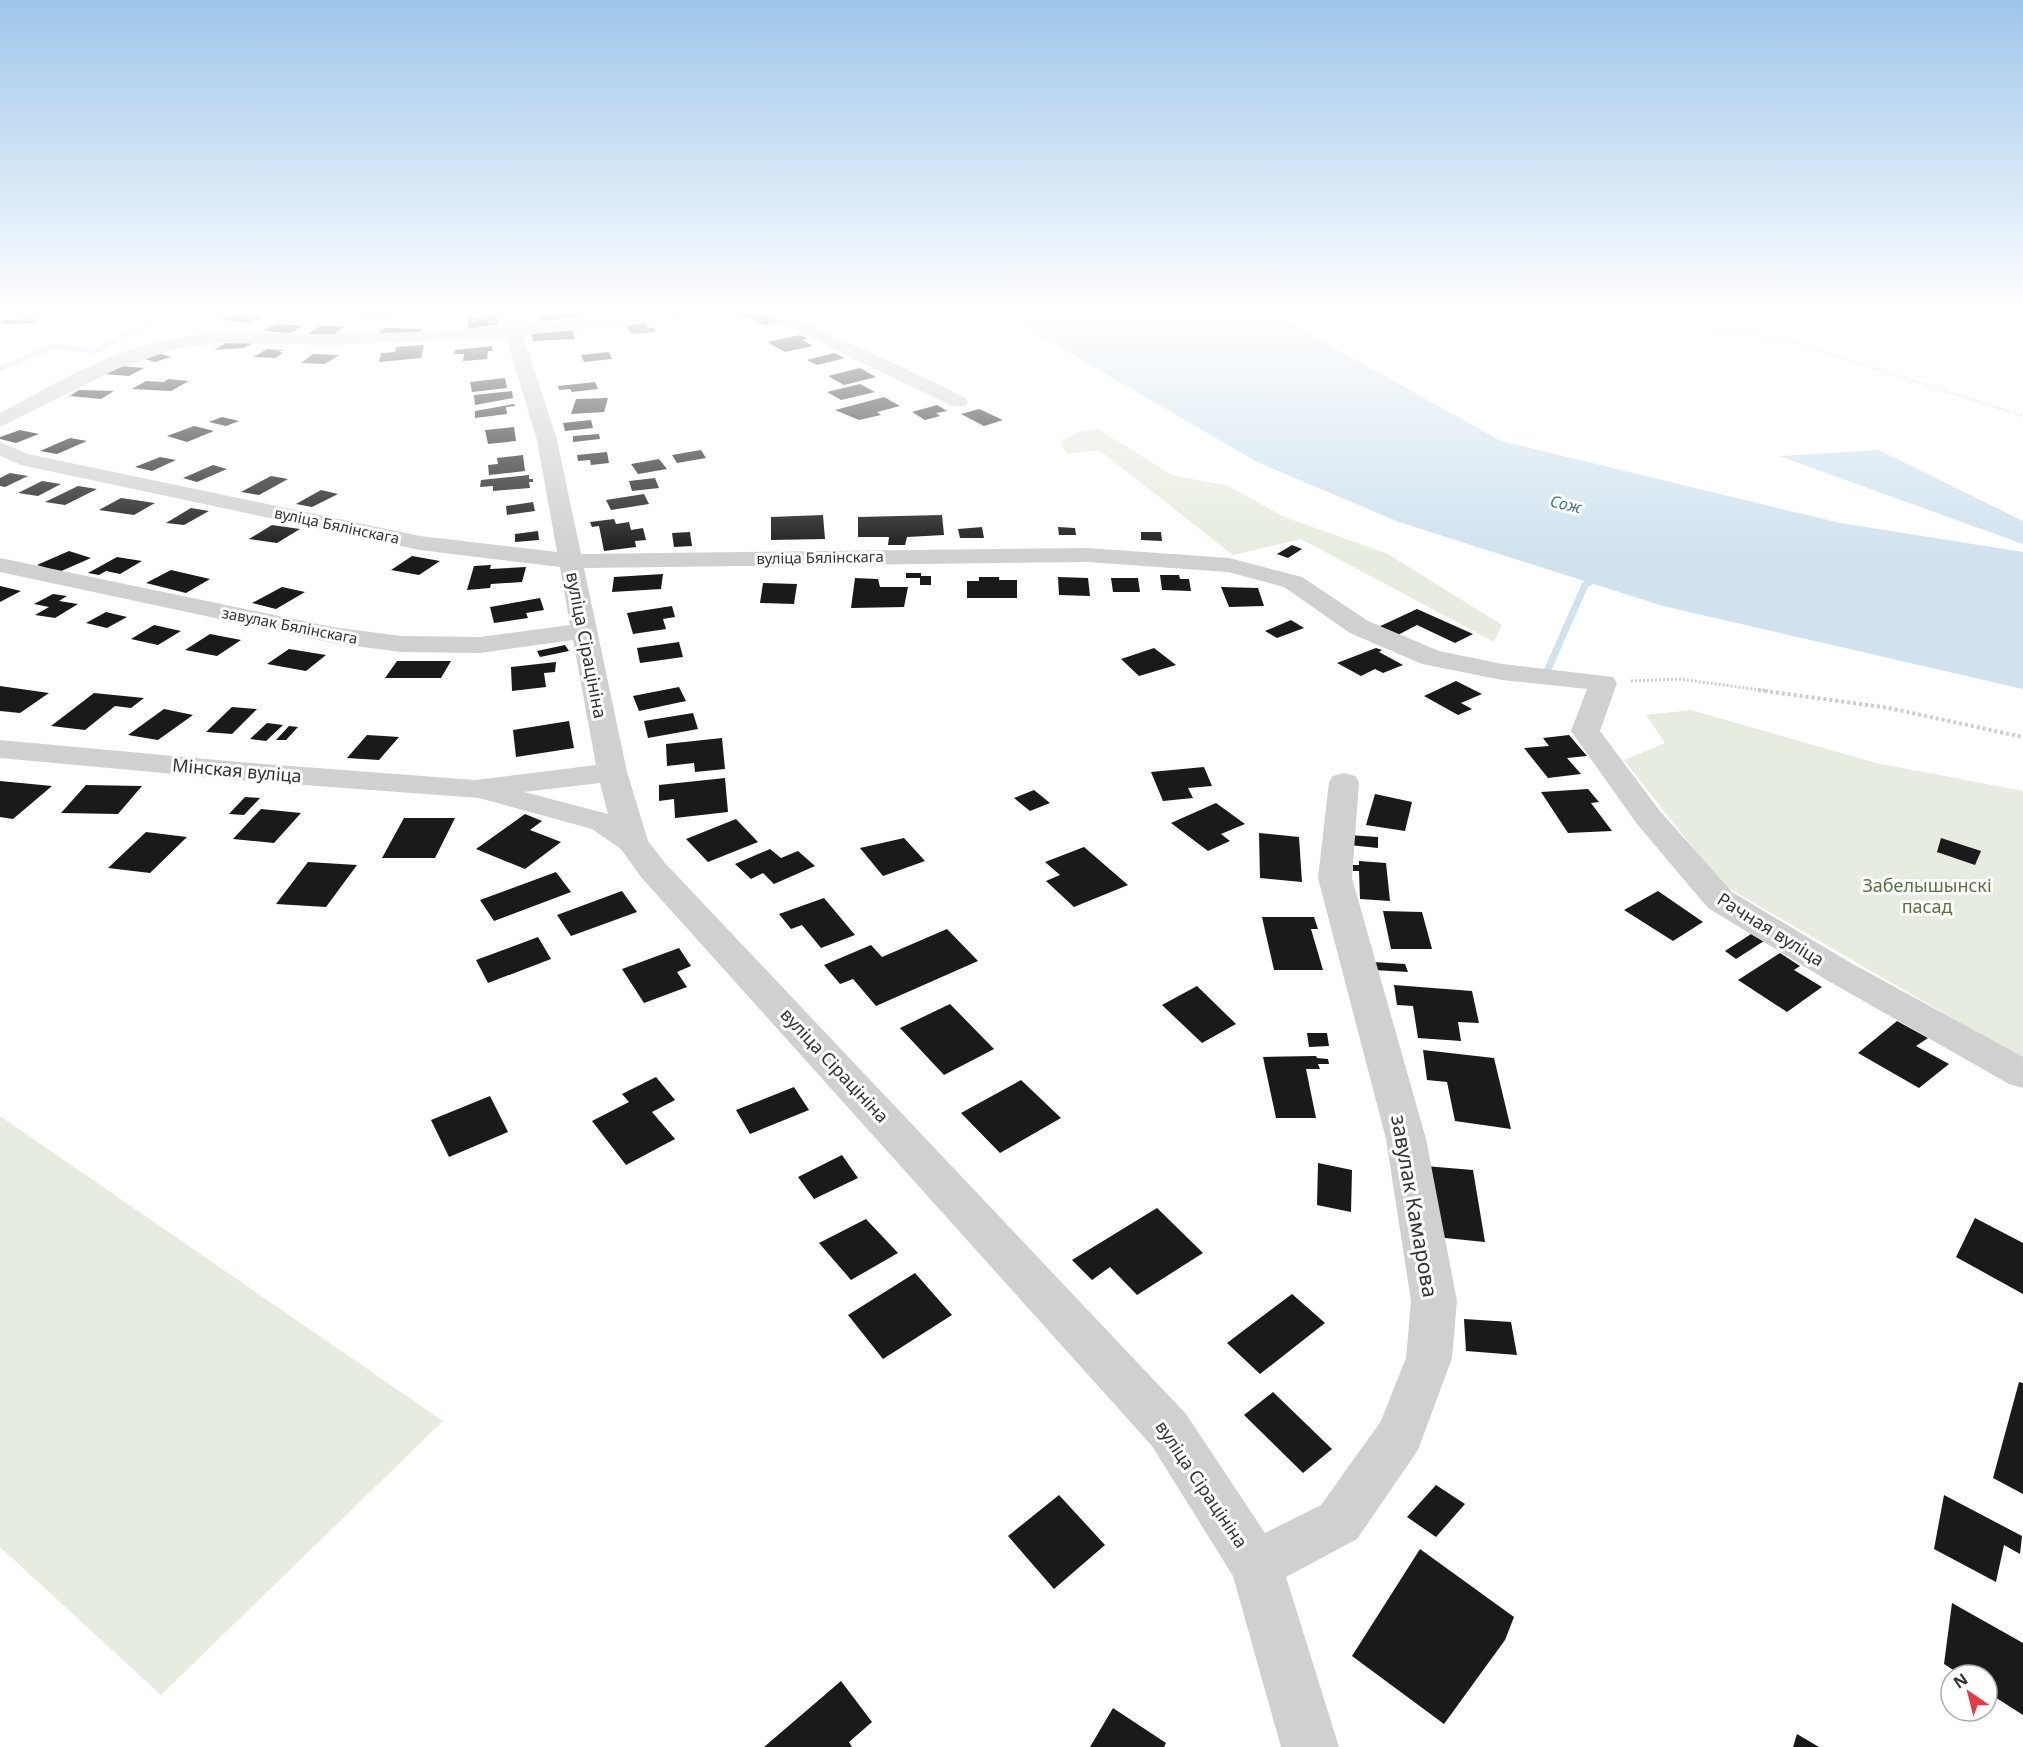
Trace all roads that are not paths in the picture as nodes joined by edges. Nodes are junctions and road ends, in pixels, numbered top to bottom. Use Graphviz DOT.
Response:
graph roads {
  1 [pos="50,395"];
  2 [pos="534,395"];
  3 [pos="943,395"];
  4 [pos="958,402"];
  5 [pos="0,421"];
  6 [pos="7,456"];
  7 [pos="571,561"];
  8 [pos="0,565"];
  9 [pos="584,631"];
  10 [pos="1604,683"];
  11 [pos="0,749"];
  12 [pos="612,772"];
  13 [pos="1344,782"];
  14 [pos="475,789"];
  15 [pos="632,842"];
  16 [pos="2023,1074"];
  17 [pos="1256,1565"];
  18 [pos="1310,1747"];
  1 -- 5 [label="street"];
  2 -- 7 [label="street, вуліца Сірацініна"];
  3 -- 4 [label="street"];
  6 -- 7 [label="street, вуліца Бялінскага"];
  7 -- 9 [label="street, вуліца Сірацініна"];
  7 -- 10 [label="street, вуліца Бялінскага"];
  8 -- 9 [label="street, завулак Бялінскага"];
  9 -- 12 [label="street, вуліца Сірацініна"];
  10 -- 16 [label="street, Рачная вуліца"];
  11 -- 14 [label="street, Мінская вуліца"];
  12 -- 14 [label="street, Мінская вуліца"];
  12 -- 15 [label="street, вуліца Сірацініна"];
  13 -- 17 [label="street, завулак Камарова"];
  14 -- 15 [label="street, Мінская вуліца"];
  15 -- 17 [label="street, вуліца Сірацініна"];
  17 -- 18 [label="street, вуліца Сірацініна"];
}
